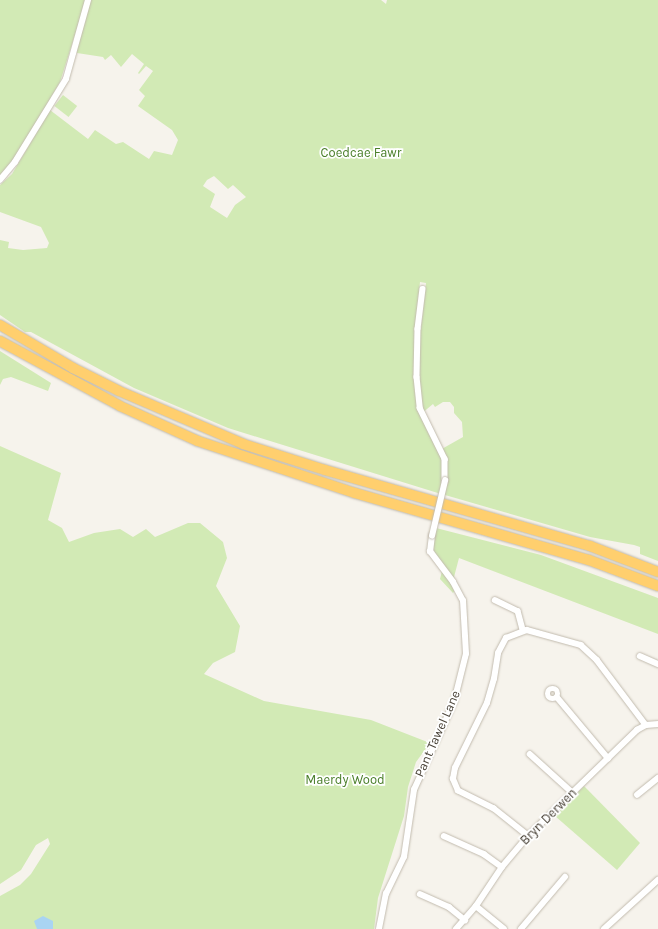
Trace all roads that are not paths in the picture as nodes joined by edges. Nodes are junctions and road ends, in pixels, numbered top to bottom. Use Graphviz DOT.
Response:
graph roads {
  1 [pos="88,0"];
  2 [pos="0,180"];
  3 [pos="423,289"];
  4 [pos="0,325"];
  5 [pos="0,341"];
  6 [pos="658,572"];
  7 [pos="658,586"];
  8 [pos="495,600"];
  9 [pos="522,630"];
  10 [pos="640,656"];
  11 [pos="658,664"];
  12 [pos="557,697"];
  13 [pos="658,724"];
  14 [pos="646,725"];
  15 [pos="530,754"];
  16 [pos="608,758"];
  17 [pos="658,778"];
  18 [pos="573,793"];
  19 [pos="637,795"];
  20 [pos="444,836"];
  21 [pos="528,836"];
  22 [pos="502,867"];
  23 [pos="565,877"];
  24 [pos="658,880"];
  25 [pos="420,894"];
  26 [pos="476,906"];
  27 [pos="465,920"];
  28 [pos="379,929"];
  29 [pos="456,929"];
  30 [pos="504,929"];
  31 [pos="521,929"];
  32 [pos="604,929"];
  1 -- 2 [label="street"];
  3 -- 28 [label="street, Pant Tawel Lane, bridge"];
  4 -- 6 [label="highway"];
  5 -- 7 [label="highway"];
  8 -- 9 [label="street"];
  9 -- 14 [label="street"];
  9 -- 21 [label="street"];
  10 -- 11 [label="street"];
  12 -- 16 [label="street"];
  13 -- 14 [label="street"];
  14 -- 16 [label="street, Bryn Derwen"];
  15 -- 18 [label="street"];
  16 -- 18 [label="street, Bryn Derwen"];
  17 -- 19 [label="street"];
  18 -- 21 [label="street, Bryn Derwen"];
  20 -- 22 [label="street"];
  21 -- 22 [label="street, Bryn Derwen"];
  22 -- 26 [label="street, Bryn Derwen"];
  23 -- 31 [label="street"];
  24 -- 32 [label="street"];
  25 -- 27 [label="street"];
  26 -- 27 [label="street, Bryn Derwen"];
  26 -- 30 [label="street"];
  27 -- 29 [label="street, Bryn Derwen"];
}
